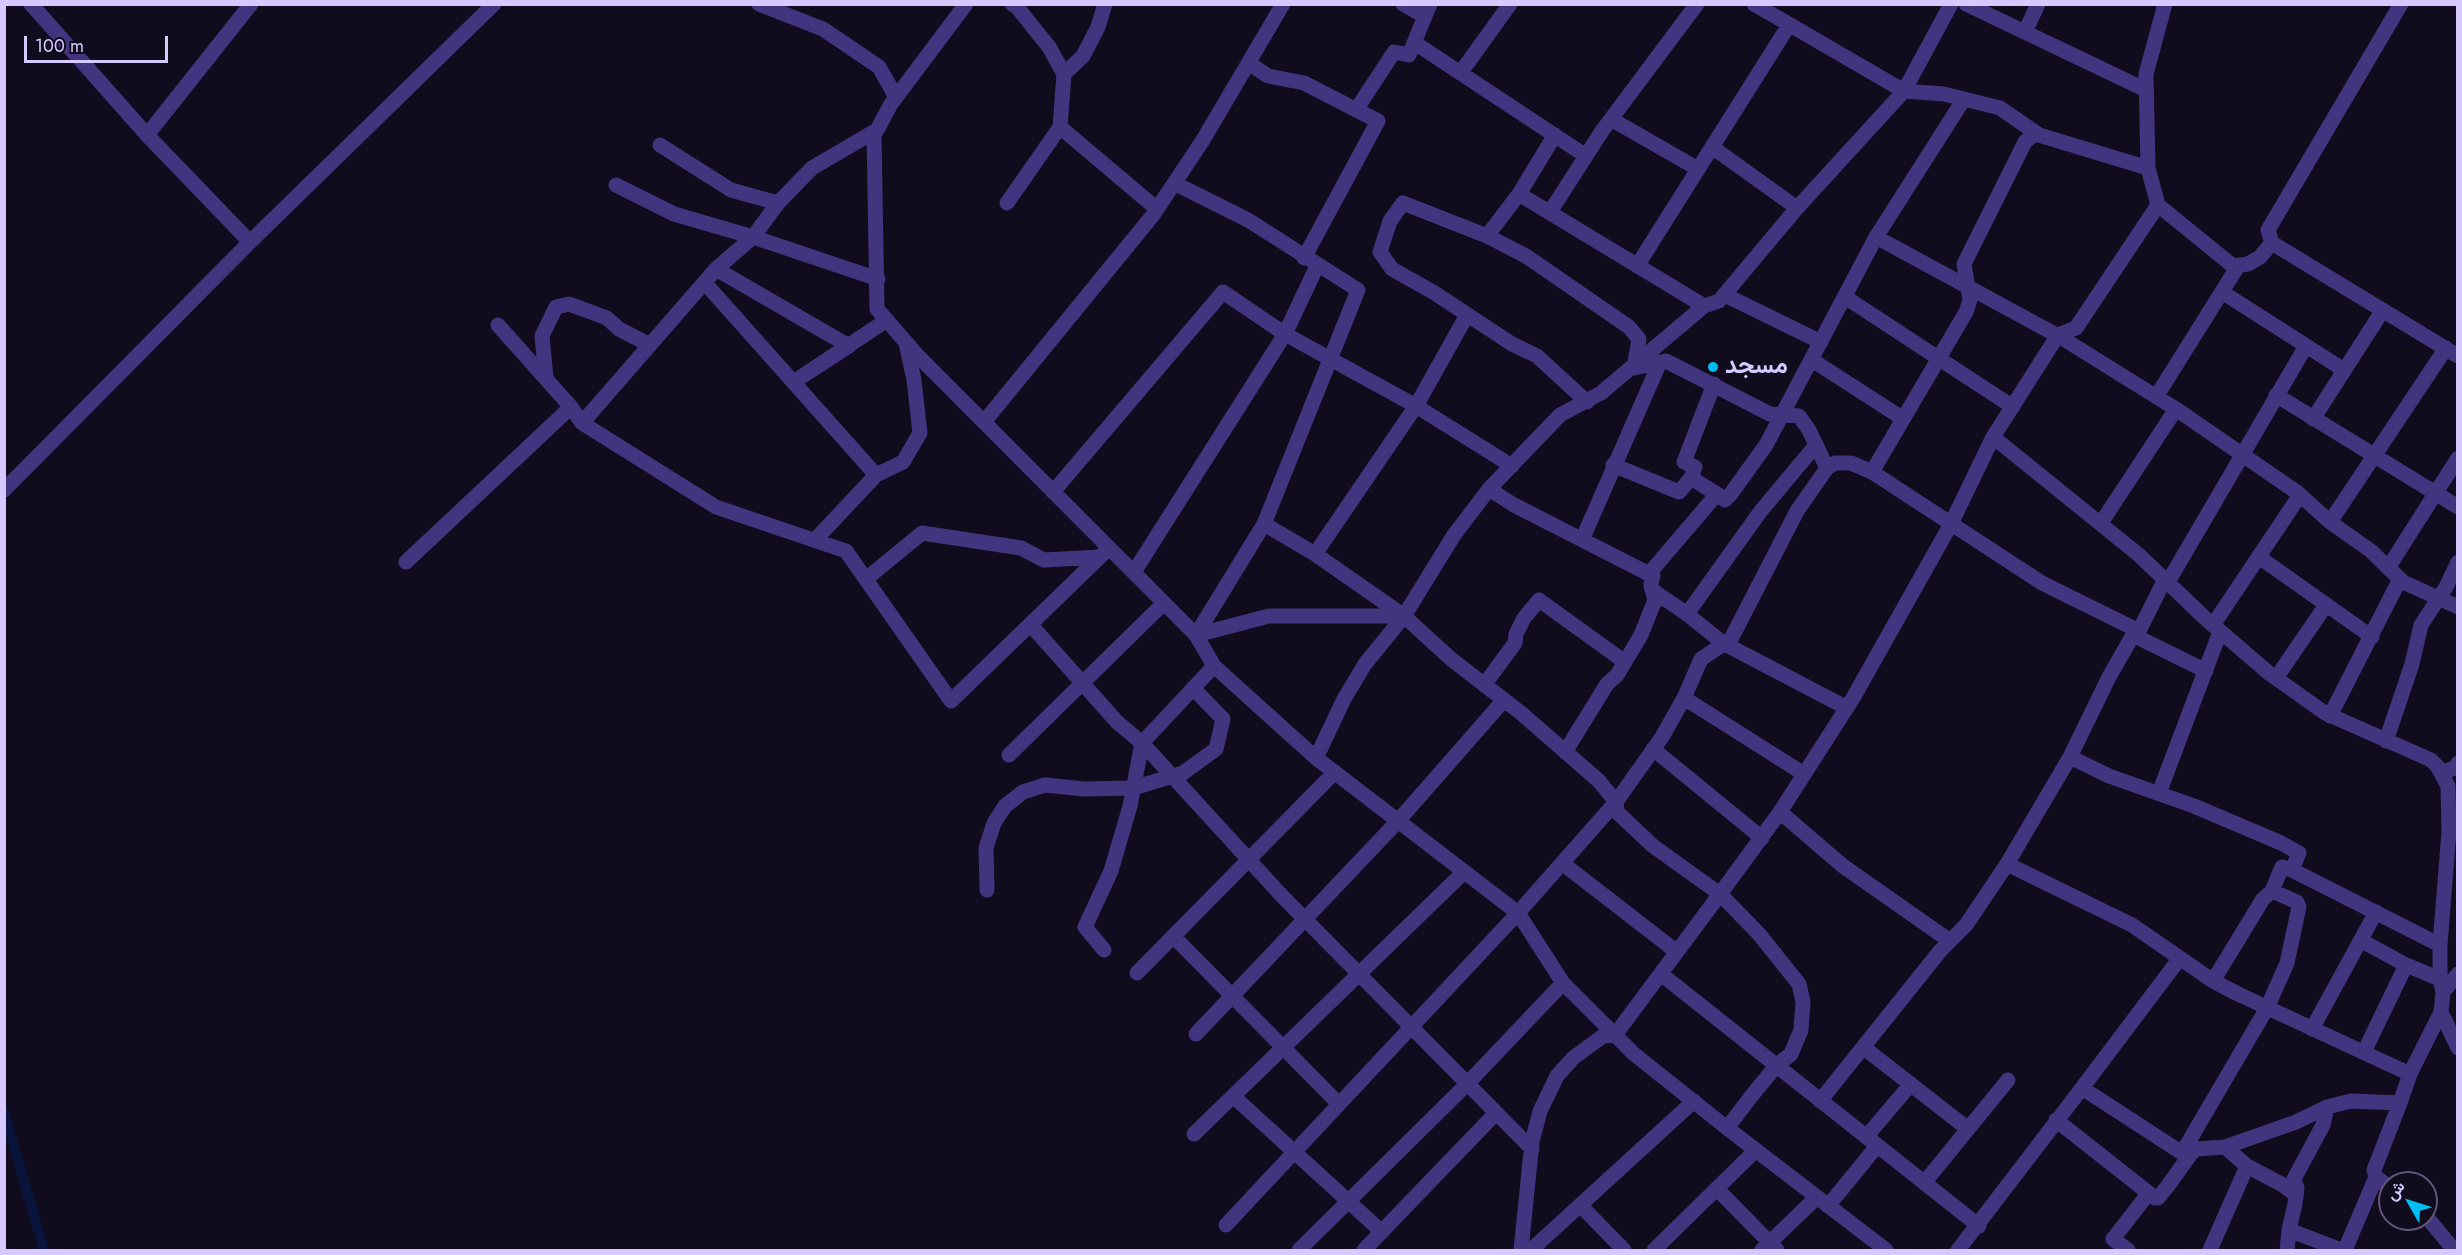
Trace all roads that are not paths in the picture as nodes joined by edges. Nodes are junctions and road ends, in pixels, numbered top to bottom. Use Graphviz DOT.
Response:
graph roads {
  1 [pos="31,4"];
  2 [pos="251,4"];
  3 [pos="494,4"];
  4 [pos="759,4"];
  5 [pos="966,4"];
  6 [pos="1012,4"];
  7 [pos="1105,4"];
  8 [pos="1283,4"];
  9 [pos="1403,4"];
  10 [pos="1697,4"];
  11 [pos="1754,4"];
  12 [pos="1966,4"];
  13 [pos="2038,4"];
  14 [pos="2165,4"];
  15 [pos="2401,4"];
  16 [pos="1506,6"];
  17 [pos="1947,6"];
  18 [pos="1427,10"];
  19 [pos="1778,10"];
  20 [pos="1789,25"];
  21 [pos="2025,32"];
  22 [pos="1415,43"];
  23 [pos="1250,64"];
  24 [pos="1461,72"];
  25 [pos="1064,74"];
  26 [pos="2146,90"];
  27 [pos="1904,91"];
  28 [pos="896,98"];
  29 [pos="1964,99"];
  30 [pos="1356,110"];
  31 [pos="1611,119"];
  32 [pos="1060,127"];
  33 [pos="874,134"];
  34 [pos="147,135"];
  35 [pos="1555,135"];
  36 [pos="2039,135"];
  37 [pos="660,146"];
  38 [pos="1712,147"];
  39 [pos="1586,156"];
  40 [pos="2148,168"];
  41 [pos="1698,169"];
  42 [pos="1174,183"];
  43 [pos="616,185"];
  44 [pos="1519,194"];
  45 [pos="778,203"];
  46 [pos="1007,203"];
  47 [pos="2158,206"];
  48 [pos="1797,208"];
  49 [pos="1157,209"];
  50 [pos="1550,212"];
  51 [pos="1487,236"];
  52 [pos="753,237"];
  53 [pos="1876,237"];
  54 [pos="250,242"];
  55 [pos="2272,243"];
  56 [pos="1311,262"];
  57 [pos="1637,266"];
  58 [pos="2238,266"];
  59 [pos="716,269"];
  60 [pos="878,279"];
  61 [pos="705,283"];
  62 [pos="1968,288"];
  63 [pos="2222,292"];
  64 [pos="1725,295"];
  65 [pos="1845,297"];
  66 [pos="1704,306"];
  67 [pos="2383,310"];
  68 [pos="1467,315"];
  69 [pos="887,320"];
  70 [pos="498,325"];
  71 [pos="1285,334"];
  72 [pos="2058,335"];
  73 [pos="905,340"];
  74 [pos="1821,342"];
  75 [pos="650,345"];
  76 [pos="2306,346"];
  77 [pos="2452,352"];
  78 [pos="1938,358"];
  79 [pos="1332,360"];
  80 [pos="1812,360"];
  81 [pos="1660,362"];
  82 [pos="1634,368"];
  83 [pos="2344,370"];
  84 [pos="546,378"];
  85 [pos="795,381"];
  86 [pos="1714,384"];
  87 [pos="2276,395"];
  88 [pos="2156,396"];
  89 [pos="1587,402"];
  90 [pos="1416,406"];
  91 [pos="2013,406"];
  92 [pos="571,407"];
  93 [pos="2176,409"];
  94 [pos="1782,415"];
  95 [pos="1902,418"];
  96 [pos="2313,419"];
  97 [pos="984,422"];
  98 [pos="582,423"];
  99 [pos="1994,438"];
  100 [pos="1816,445"];
  101 [pos="2241,454"];
  102 [pos="2374,456"];
  103 [pos="2457,458"];
  104 [pos="1613,465"];
  105 [pos="1512,466"];
  106 [pos="1827,468"];
  107 [pos="1872,472"];
  108 [pos="876,475"];
  109 [pos="1691,478"];
  110 [pos="1489,489"];
  111 [pos="4,490"];
  112 [pos="1053,492"];
  113 [pos="1717,494"];
  114 [pos="2435,494"];
  115 [pos="2300,495"];
  116 [pos="2457,507"];
  117 [pos="2330,522"];
  118 [pos="2101,523"];
  119 [pos="1264,524"];
  120 [pos="1951,524"];
  121 [pos="815,540"];
  122 [pos="1582,540"];
  123 [pos="1104,552"];
  124 [pos="1315,554"];
  125 [pos="2259,557"];
  126 [pos="406,562"];
  127 [pos="2457,562"];
  128 [pos="2388,568"];
  129 [pos="1134,573"];
  130 [pos="866,579"];
  131 [pos="2400,579"];
  132 [pos="2166,581"];
  133 [pos="1652,583"];
  134 [pos="2438,599"];
  135 [pos="1164,603"];
  136 [pos="2326,605"];
  137 [pos="2457,608"];
  138 [pos="1687,614"];
  139 [pos="1404,616"];
  140 [pos="1030,624"];
  141 [pos="2216,628"];
  142 [pos="2136,633"];
  143 [pos="1196,635"];
  144 [pos="2372,637"];
  145 [pos="1723,643"];
  146 [pos="1625,662"];
  147 [pos="1214,666"];
  148 [pos="2206,671"];
  149 [pos="2276,678"];
  150 [pos="1084,684"];
  151 [pos="1484,685"];
  152 [pos="1193,688"];
  153 [pos="1684,698"];
  154 [pos="1504,700"];
  155 [pos="1847,708"];
  156 [pos="2330,716"];
  157 [pos="2386,741"];
  158 [pos="1142,743"];
  159 [pos="1653,749"];
  160 [pos="1565,752"];
  161 [pos="1010,755"];
  162 [pos="2070,757"];
  163 [pos="1316,758"];
  164 [pos="1335,772"];
  165 [pos="1804,774"];
  166 [pos="2453,775"];
  167 [pos="1173,776"];
  168 [pos="1133,788"];
  169 [pos="2158,793"];
  170 [pos="1616,801"];
  171 [pos="1780,812"];
  172 [pos="1398,821"];
  173 [pos="1762,838"];
  174 [pos="1248,860"];
  175 [pos="1562,863"];
  176 [pos="2007,864"];
  177 [pos="2292,870"];
  178 [pos="1464,872"];
  179 [pos="987,890"];
  180 [pos="2272,891"];
  181 [pos="1720,894"];
  182 [pos="2376,912"];
  183 [pos="1518,914"];
  184 [pos="1304,919"];
  185 [pos="1173,936"];
  186 [pos="1950,941"];
  187 [pos="2362,941"];
  188 [pos="2440,945"];
  189 [pos="1104,950"];
  190 [pos="1677,952"];
  191 [pos="2180,958"];
  192 [pos="2406,965"];
  193 [pos="1137,973"];
  194 [pos="1660,974"];
  195 [pos="2457,974"];
  196 [pos="1358,975"];
  197 [pos="2213,981"];
  198 [pos="1563,983"];
  199 [pos="2442,985"];
  200 [pos="1232,996"];
  201 [pos="2267,1008"];
  202 [pos="2441,1012"];
  203 [pos="1411,1028"];
  204 [pos="2312,1029"];
  205 [pos="1197,1034"];
  206 [pos="1615,1035"];
  207 [pos="1283,1047"];
  208 [pos="1863,1047"];
  209 [pos="2457,1048"];
  210 [pos="2364,1052"];
  211 [pos="1778,1065"];
  212 [pos="2410,1074"];
  213 [pos="2008,1080"];
  214 [pos="1467,1084"];
  215 [pos="1911,1084"];
  216 [pos="2082,1088"];
  217 [pos="1233,1096"];
  218 [pos="1694,1101"];
  219 [pos="1820,1101"];
  220 [pos="2400,1103"];
  221 [pos="1339,1104"];
  222 [pos="2327,1107"];
  223 [pos="1496,1113"];
  224 [pos="2056,1120"];
  225 [pos="1727,1128"];
  226 [pos="1968,1129"];
  227 [pos="1194,1134"];
  228 [pos="1872,1142"];
  229 [pos="2224,1148"];
  230 [pos="1532,1149"];
  231 [pos="1756,1150"];
  232 [pos="1294,1152"];
  233 [pos="2186,1154"];
  234 [pos="2247,1166"];
  235 [pos="2376,1177"];
  236 [pos="1924,1183"];
  237 [pos="1717,1189"];
  238 [pos="2148,1194"];
  239 [pos="2296,1195"];
  240 [pos="1823,1201"];
  241 [pos="1348,1202"];
  242 [pos="1580,1205"];
  243 [pos="1226,1225"];
  244 [pos="1979,1226"];
  245 [pos="2289,1230"];
  246 [pos="2438,1231"];
  247 [pos="1382,1232"];
  248 [pos="1769,1248"];
  249 [pos="1882,1249"];
  250 [pos="1299,1251"];
  251 [pos="1364,1251"];
  252 [pos="1521,1251"];
  253 [pos="1531,1251"];
  254 [pos="1624,1251"];
  255 [pos="1654,1251"];
  256 [pos="1958,1251"];
  257 [pos="2128,1251"];
  258 [pos="2210,1251"];
  259 [pos="2288,1251"];
  260 [pos="2343,1251"];
  261 [pos="2454,1251"];
  1 -- 34 [label="street"];
  2 -- 34 [label="street"];
  3 -- 54 [label="street"];
  4 -- 28 [label="street"];
  5 -- 28 [label="street"];
  6 -- 25 [label="street"];
  7 -- 25 [label="street"];
  8 -- 23 [label="street"];
  9 -- 18 [label="street"];
  10 -- 31 [label="street"];
  11 -- 19 [label="street"];
  12 -- 21 [label="street"];
  13 -- 21 [label="street"];
  14 -- 26 [label="street"];
  15 -- 55 [label="street"];
  16 -- 24 [label="street"];
  17 -- 27 [label="street"];
  18 -- 22 [label="street"];
  19 -- 20 [label="street"];
  20 -- 27 [label="street"];
  20 -- 38 [label="street"];
  21 -- 26 [label="street"];
  22 -- 24 [label="street"];
  22 -- 30 [label="street"];
  23 -- 30 [label="street"];
  23 -- 42 [label="street"];
  24 -- 35 [label="street"];
  25 -- 32 [label="street"];
  26 -- 40 [label="street"];
  27 -- 29 [label="street"];
  27 -- 48 [label="street"];
  28 -- 33 [label="street"];
  29 -- 36 [label="street"];
  29 -- 53 [label="street"];
  30 -- 56 [label="street"];
  31 -- 39 [label="street"];
  31 -- 41 [label="street"];
  32 -- 46 [label="street"];
  32 -- 49 [label="street"];
  33 -- 45 [label="street"];
  33 -- 60 [label="street"];
  34 -- 54 [label="street"];
  35 -- 39 [label="street"];
  35 -- 44 [label="street"];
  36 -- 40 [label="street"];
  36 -- 62 [label="street"];
  37 -- 45 [label="street"];
  38 -- 41 [label="street"];
  38 -- 48 [label="street"];
  39 -- 50 [label="street"];
  40 -- 47 [label="street"];
  41 -- 57 [label="street"];
  42 -- 49 [label="street"];
  42 -- 56 [label="street"];
  43 -- 52 [label="street"];
  44 -- 50 [label="street"];
  44 -- 51 [label="street"];
  45 -- 52 [label="street"];
  47 -- 58 [label="street"];
  47 -- 72 [label="street"];
  48 -- 64 [label="street"];
  49 -- 97 [label="street"];
  50 -- 57 [label="street"];
  51 -- 68 [label="street"];
  51 -- 82 [label="street"];
  52 -- 59 [label="street"];
  52 -- 60 [label="street"];
  53 -- 62 [label="street"];
  53 -- 65 [label="street"];
  54 -- 111 [label="street"];
  55 -- 58 [label="street"];
  55 -- 67 [label="street"];
  56 -- 71 [label="street"];
  56 -- 79 [label="street"];
  57 -- 66 [label="street"];
  58 -- 63 [label="street"];
  59 -- 61 [label="street"];
  59 -- 85 [label="street"];
  60 -- 69 [label="street"];
  61 -- 75 [label="street"];
  61 -- 85 [label="street"];
  62 -- 72 [label="street"];
  62 -- 78 [label="street"];
  63 -- 76 [label="street"];
  63 -- 88 [label="street"];
  64 -- 66 [label="street"];
  64 -- 74 [label="street"];
  65 -- 74 [label="street"];
  65 -- 78 [label="street"];
  66 -- 82 [label="street"];
  67 -- 77 [label="street"];
  67 -- 83 [label="street"];
  68 -- 89 [label="street"];
  68 -- 90 [label="street"];
  69 -- 73 [label="street"];
  69 -- 85 [label="street"];
  70 -- 84 [label="street"];
  71 -- 79 [label="street"];
  71 -- 112 [label="street"];
  71 -- 129 [label="street"];
  72 -- 88 [label="street"];
  72 -- 91 [label="street"];
  73 -- 97 [label="street"];
  73 -- 108 [label="street"];
  74 -- 80 [label="street"];
  75 -- 84 [label="street"];
  75 -- 98 [label="street"];
  76 -- 83 [label="street"];
  76 -- 87 [label="street"];
  77 -- 102 [label="street"];
  78 -- 91 [label="street"];
  78 -- 95 [label="street"];
  79 -- 90 [label="street"];
  79 -- 119 [label="street"];
  80 -- 94 [label="street"];
  80 -- 95 [label="street"];
  81 -- 82 [label="street"];
  81 -- 86 [label="street"];
  81 -- 104 [label="street"];
  82 -- 89 [label="street"];
  83 -- 96 [label="street"];
  84 -- 92 [label="street"];
  85 -- 108 [label="street"];
  86 -- 94 [label="street"];
  86 -- 109 [label="street"];
  87 -- 96 [label="street"];
  87 -- 101 [label="street"];
  88 -- 93 [label="street"];
  89 -- 105 [label="street"];
  90 -- 105 [label="street"];
  90 -- 124 [label="street"];
  91 -- 99 [label="street"];
  92 -- 98 [label="street"];
  92 -- 126 [label="street"];
  93 -- 101 [label="street"];
  93 -- 118 [label="street"];
  94 -- 100 [label="street"];
  94 -- 113 [label="street"];
  95 -- 107 [label="street"];
  96 -- 102 [label="street"];
  97 -- 112 [label="street"];
  98 -- 121 [label="street"];
  99 -- 118 [label="street"];
  99 -- 120 [label="street"];
  100 -- 106 [label="street"];
  100 -- 138 [label="street"];
  101 -- 115 [label="street"];
  101 -- 132 [label="street"];
  102 -- 114 [label="street"];
  102 -- 117 [label="street"];
  103 -- 114 [label="street"];
  104 -- 109 [label="street"];
  104 -- 122 [label="street"];
  105 -- 110 [label="street"];
  106 -- 107 [label="street"];
  106 -- 145 [label="street"];
  107 -- 120 [label="street"];
  108 -- 121 [label="street"];
  109 -- 113 [label="street"];
  110 -- 122 [label="street"];
  110 -- 139 [label="street"];
  112 -- 123 [label="street"];
  113 -- 133 [label="street"];
  114 -- 116 [label="street"];
  114 -- 128 [label="street"];
  115 -- 117 [label="street"];
  115 -- 125 [label="street"];
  117 -- 128 [label="street"];
  118 -- 132 [label="street"];
  119 -- 124 [label="street"];
  119 -- 143 [label="street"];
  120 -- 142 [label="street"];
  120 -- 155 [label="street"];
  121 -- 130 [label="street"];
  122 -- 133 [label="street"];
  123 -- 129 [label="street"];
  123 -- 130 [label="street"];
  123 -- 140 [label="street"];
  124 -- 139 [label="street"];
  125 -- 136 [label="street"];
  125 -- 141 [label="street"];
  127 -- 134 [label="street"];
  128 -- 131 [label="street"];
  129 -- 135 [label="street"];
  130 -- 140 [label="street"];
  131 -- 134 [label="street"];
  131 -- 144 [label="street"];
  132 -- 141 [label="street"];
  132 -- 142 [label="street"];
  133 -- 138 [label="street"];
  133 -- 146 [label="street"];
  134 -- 137 [label="street"];
  134 -- 157 [label="street"];
  135 -- 143 [label="street"];
  135 -- 150 [label="street"];
  136 -- 144 [label="street"];
  136 -- 149 [label="street"];
  138 -- 145 [label="street"];
  139 -- 143 [label="street"];
  139 -- 151 [label="street"];
  139 -- 163 [label="street"];
  140 -- 150 [label="street"];
  141 -- 148 [label="street"];
  141 -- 149 [label="street"];
  142 -- 148 [label="street"];
  142 -- 162 [label="street"];
  143 -- 147 [label="street"];
  144 -- 156 [label="street"];
  145 -- 153 [label="street"];
  145 -- 155 [label="street"];
  146 -- 151 [label="street"];
  146 -- 160 [label="street"];
  147 -- 152 [label="street"];
  147 -- 163 [label="street"];
  148 -- 169 [label="street"];
  149 -- 156 [label="street"];
  150 -- 158 [label="street"];
  150 -- 161 [label="street"];
  151 -- 154 [label="street"];
  152 -- 158 [label="street"];
  152 -- 167 [label="street"];
  153 -- 159 [label="street"];
  153 -- 165 [label="street"];
  154 -- 160 [label="street"];
  154 -- 172 [label="street"];
  155 -- 165 [label="street"];
  156 -- 157 [label="street"];
  157 -- 166 [label="street"];
  158 -- 167 [label="street"];
  158 -- 168 [label="street"];
  159 -- 170 [label="street"];
  159 -- 173 [label="street"];
  160 -- 170 [label="street"];
  162 -- 169 [label="street"];
  162 -- 176 [label="street"];
  163 -- 164 [label="street"];
  164 -- 172 [label="street"];
  164 -- 174 [label="street"];
  165 -- 171 [label="street"];
  166 -- 188 [label="street"];
  167 -- 168 [label="street"];
  167 -- 174 [label="street"];
  168 -- 179 [label="street"];
  168 -- 189 [label="street"];
  169 -- 177 [label="street"];
  170 -- 175 [label="street"];
  170 -- 181 [label="street"];
  171 -- 173 [label="street"];
  171 -- 186 [label="street"];
  172 -- 178 [label="street"];
  172 -- 184 [label="street"];
  173 -- 181 [label="street"];
  174 -- 184 [label="street"];
  174 -- 185 [label="street"];
  175 -- 183 [label="street"];
  175 -- 190 [label="street"];
  176 -- 186 [label="street"];
  176 -- 191 [label="street"];
  177 -- 180 [label="street"];
  177 -- 182 [label="street"];
  178 -- 183 [label="street"];
  178 -- 196 [label="street"];
  180 -- 197 [label="street"];
  180 -- 201 [label="street"];
  181 -- 190 [label="street"];
  181 -- 211 [label="street"];
  182 -- 187 [label="street"];
  182 -- 188 [label="street"];
  183 -- 198 [label="street"];
  183 -- 203 [label="street"];
  184 -- 196 [label="street"];
  184 -- 200 [label="street"];
  185 -- 193 [label="street"];
  185 -- 200 [label="street"];
  186 -- 208 [label="street"];
  187 -- 192 [label="street"];
  187 -- 204 [label="street"];
  188 -- 199 [label="street"];
  190 -- 194 [label="street"];
  191 -- 197 [label="street"];
  191 -- 216 [label="street"];
  192 -- 199 [label="street"];
  192 -- 210 [label="street"];
  194 -- 206 [label="street"];
  194 -- 211 [label="street"];
  195 -- 199 [label="street"];
  196 -- 203 [label="street"];
  196 -- 207 [label="street"];
  197 -- 201 [label="street"];
  198 -- 206 [label="street"];
  198 -- 214 [label="street"];
  199 -- 202 [label="street"];
  200 -- 205 [label="street"];
  200 -- 207 [label="street"];
  201 -- 204 [label="street"];
  201 -- 233 [label="street"];
  202 -- 209 [label="street"];
  202 -- 212 [label="street"];
  203 -- 214 [label="street"];
  203 -- 221 [label="street"];
  204 -- 210 [label="street"];
  206 -- 218 [label="street"];
  206 -- 230 [label="street"];
  207 -- 217 [label="street"];
  207 -- 221 [label="street"];
  208 -- 215 [label="street"];
  208 -- 219 [label="street"];
  210 -- 212 [label="street"];
  211 -- 219 [label="street"];
  211 -- 225 [label="street"];
  212 -- 220 [label="street"];
  213 -- 226 [label="street"];
  214 -- 223 [label="street"];
  214 -- 241 [label="street"];
  215 -- 226 [label="street"];
  215 -- 228 [label="street"];
  216 -- 224 [label="street"];
  216 -- 233 [label="street"];
  217 -- 227 [label="street"];
  217 -- 232 [label="street"];
  218 -- 225 [label="street"];
  218 -- 242 [label="street"];
  219 -- 228 [label="street"];
  220 -- 222 [label="street"];
  220 -- 235 [label="street"];
  221 -- 232 [label="street"];
  222 -- 229 [label="street"];
  222 -- 239 [label="street"];
  223 -- 230 [label="street"];
  223 -- 247 [label="street"];
  224 -- 238 [label="street"];
  224 -- 244 [label="street"];
  225 -- 231 [label="street"];
  226 -- 236 [label="street"];
  228 -- 236 [label="street"];
  228 -- 240 [label="street"];
  229 -- 233 [label="street"];
  229 -- 234 [label="street"];
  230 -- 252 [label="street"];
  231 -- 237 [label="street"];
  231 -- 240 [label="street"];
  232 -- 241 [label="street"];
  232 -- 243 [label="street"];
  233 -- 238 [label="street"];
  234 -- 239 [label="street"];
  234 -- 258 [label="street"];
  235 -- 260 [label="street"];
  236 -- 244 [label="street"];
  237 -- 248 [label="street"];
  237 -- 255 [label="street"];
  238 -- 257 [label="street"];
  239 -- 245 [label="street"];
  240 -- 248 [label="street"];
  240 -- 249 [label="street"];
  241 -- 247 [label="street"];
  241 -- 250 [label="street"];
  242 -- 253 [label="street"];
  242 -- 254 [label="street"];
  244 -- 256 [label="street"];
  245 -- 259 [label="street"];
  245 -- 260 [label="street"];
  246 -- 261 [label="street"];
  247 -- 251 [label="street"];
}
